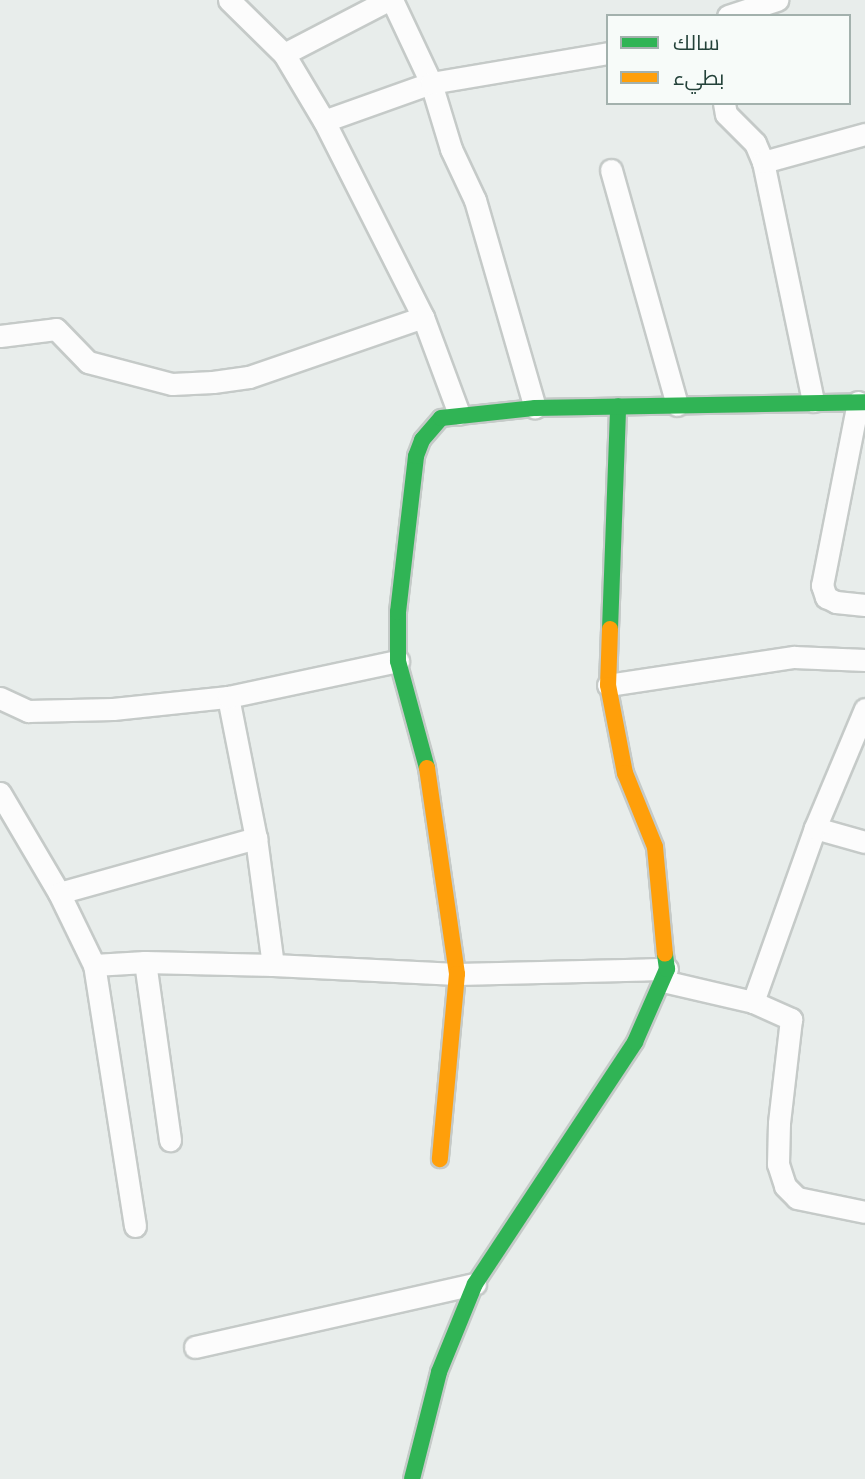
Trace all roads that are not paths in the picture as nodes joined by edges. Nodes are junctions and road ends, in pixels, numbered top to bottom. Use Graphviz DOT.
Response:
graph roads {
  1 [pos="229,0"];
  2 [pos="390,0"];
  3 [pos="777,0"];
  4 [pos="734,14"];
  5 [pos="606,53"];
  6 [pos="284,54"];
  7 [pos="431,83"];
  8 [pos="725,105"];
  9 [pos="324,121"];
  10 [pos="865,134"];
  11 [pos="763,162"];
  12 [pos="611,170"];
  13 [pos="423,317"];
  14 [pos="0,336"];
  15 [pos="813,401"];
  16 [pos="861,402"];
  17 [pos="677,405"];
  18 [pos="618,406"];
  19 [pos="535,408"];
  20 [pos="459,414"];
  21 [pos="865,604"];
  22 [pos="865,660"];
  23 [pos="398,661"];
  24 [pos="608,685"];
  25 [pos="228,697"];
  26 [pos="0,698"];
  27 [pos="865,711"];
  28 [pos="0,793"];
  29 [pos="815,828"];
  30 [pos="256,838"];
  31 [pos="865,842"];
  32 [pos="59,892"];
  33 [pos="145,962"];
  34 [pos="273,964"];
  35 [pos="94,965"];
  36 [pos="457,974"];
  37 [pos="665,975"];
  38 [pos="753,1002"];
  39 [pos="170,1140"];
  40 [pos="440,1159"];
  41 [pos="865,1212"];
  42 [pos="135,1226"];
  43 [pos="475,1284"];
  44 [pos="195,1347"];
  45 [pos="412,1479"];
  1 -- 6 [label="street"];
  2 -- 6 [label="street"];
  2 -- 7 [label="street"];
  3 -- 4 [label="street"];
  5 -- 7 [label="street"];
  6 -- 9 [label="street"];
  7 -- 9 [label="street"];
  7 -- 19 [label="street"];
  8 -- 11 [label="street"];
  9 -- 13 [label="street"];
  10 -- 11 [label="street"];
  11 -- 15 [label="street"];
  12 -- 17 [label="street"];
  13 -- 14 [label="street"];
  13 -- 20 [label="street"];
  15 -- 16 [label="street"];
  15 -- 17 [label="street"];
  16 -- 21 [label="street"];
  17 -- 18 [label="street"];
  18 -- 19 [label="street"];
  18 -- 24 [label="street"];
  19 -- 20 [label="street"];
  20 -- 23 [label="street"];
  22 -- 24 [label="street"];
  23 -- 25 [label="street"];
  23 -- 36 [label="street"];
  24 -- 37 [label="street"];
  25 -- 26 [label="street"];
  25 -- 30 [label="street"];
  27 -- 29 [label="street"];
  28 -- 32 [label="street"];
  29 -- 31 [label="street"];
  29 -- 38 [label="street"];
  30 -- 32 [label="street"];
  30 -- 34 [label="street"];
  32 -- 35 [label="street"];
  33 -- 34 [label="street"];
  33 -- 35 [label="street"];
  33 -- 39 [label="street"];
  34 -- 36 [label="street"];
  35 -- 42 [label="street"];
  36 -- 37 [label="street"];
  36 -- 40 [label="street"];
  37 -- 38 [label="street"];
  37 -- 43 [label="street"];
  38 -- 41 [label="street"];
  43 -- 44 [label="street"];
  43 -- 45 [label="street"];
}
